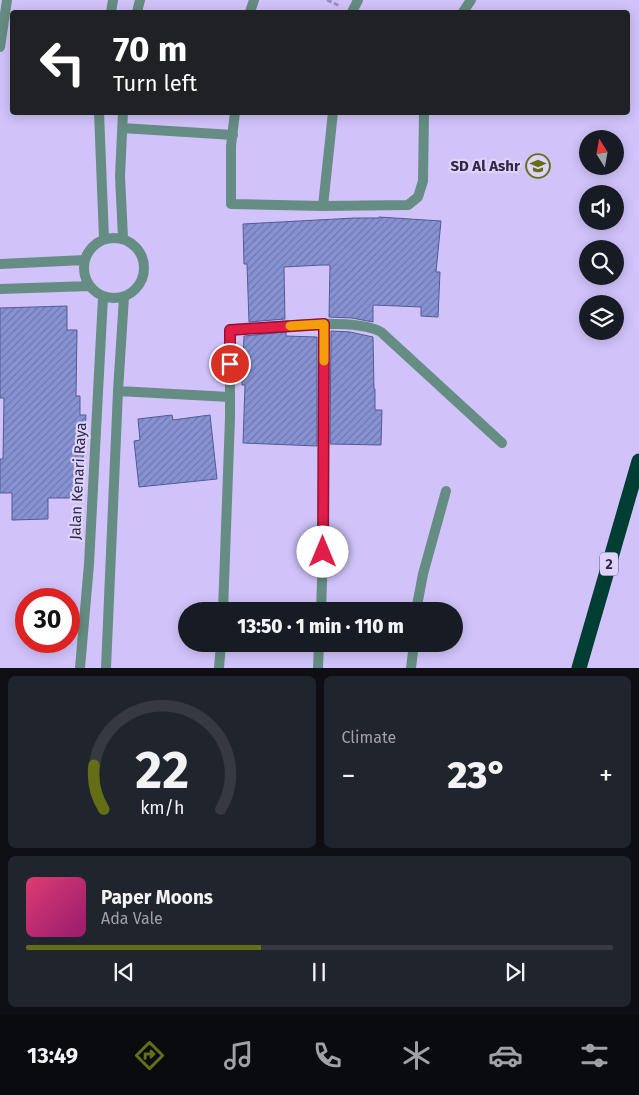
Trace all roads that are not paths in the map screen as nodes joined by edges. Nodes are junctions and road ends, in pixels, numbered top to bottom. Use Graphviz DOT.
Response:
graph roads {
  1 [pos="7,0"];
  2 [pos="0,46"];
  3 [pos="99,115"];
  4 [pos="123,115"];
  5 [pos="235,115"];
  6 [pos="332,115"];
  7 [pos="424,115"];
  8 [pos="122,128"];
  9 [pos="233,135"];
  10 [pos="323,206"];
  11 [pos="123,238"];
  12 [pos="104,239"];
  13 [pos="85,260"];
  14 [pos="0,264"];
  15 [pos="90,286"];
  16 [pos="0,289"];
  17 [pos="103,297"];
  18 [pos="124,297"];
  19 [pos="324,324"];
  20 [pos="118,391"];
  21 [pos="230,397"];
  22 [pos="502,443"];
  23 [pos="639,461"];
  24 [pos="446,491"];
  25 [pos="223,602"];
  26 [pos="321,602"];
  27 [pos="418,602"];
  28 [pos="220,652"];
  29 [pos="319,652"];
  30 [pos="413,652"];
  31 [pos="80,668"];
  32 [pos="106,668"];
  33 [pos="219,668"];
  34 [pos="318,668"];
  35 [pos="412,668"];
  36 [pos="579,668"];
  1 -- 2 [label="street"];
  3 -- 12 [label="street"];
  4 -- 8 [label="street"];
  5 -- 9 [label="street"];
  6 -- 10 [label="street"];
  7 -- 10 [label="street"];
  8 -- 9 [label="street"];
  8 -- 11 [label="street"];
  9 -- 10 [label="street"];
  11 -- 12 [label="street"];
  11 -- 18 [label="street"];
  12 -- 13 [label="street"];
  13 -- 14 [label="street"];
  13 -- 15 [label="street"];
  15 -- 16 [label="street"];
  15 -- 17 [label="street"];
  17 -- 18 [label="street"];
  17 -- 31 [label="street, Jalan Kenari Raya"];
  18 -- 20 [label="street"];
  19 -- 21 [label="street"];
  19 -- 22 [label="street"];
  19 -- 26 [label="street"];
  20 -- 21 [label="street"];
  20 -- 32 [label="street"];
  21 -- 25 [label="street"];
  23 -- 36 [label="highway, 2"];
  24 -- 27 [label="street"];
  28 -- 33 [label="street"];
  29 -- 34 [label="street"];
  30 -- 35 [label="street"];
}
